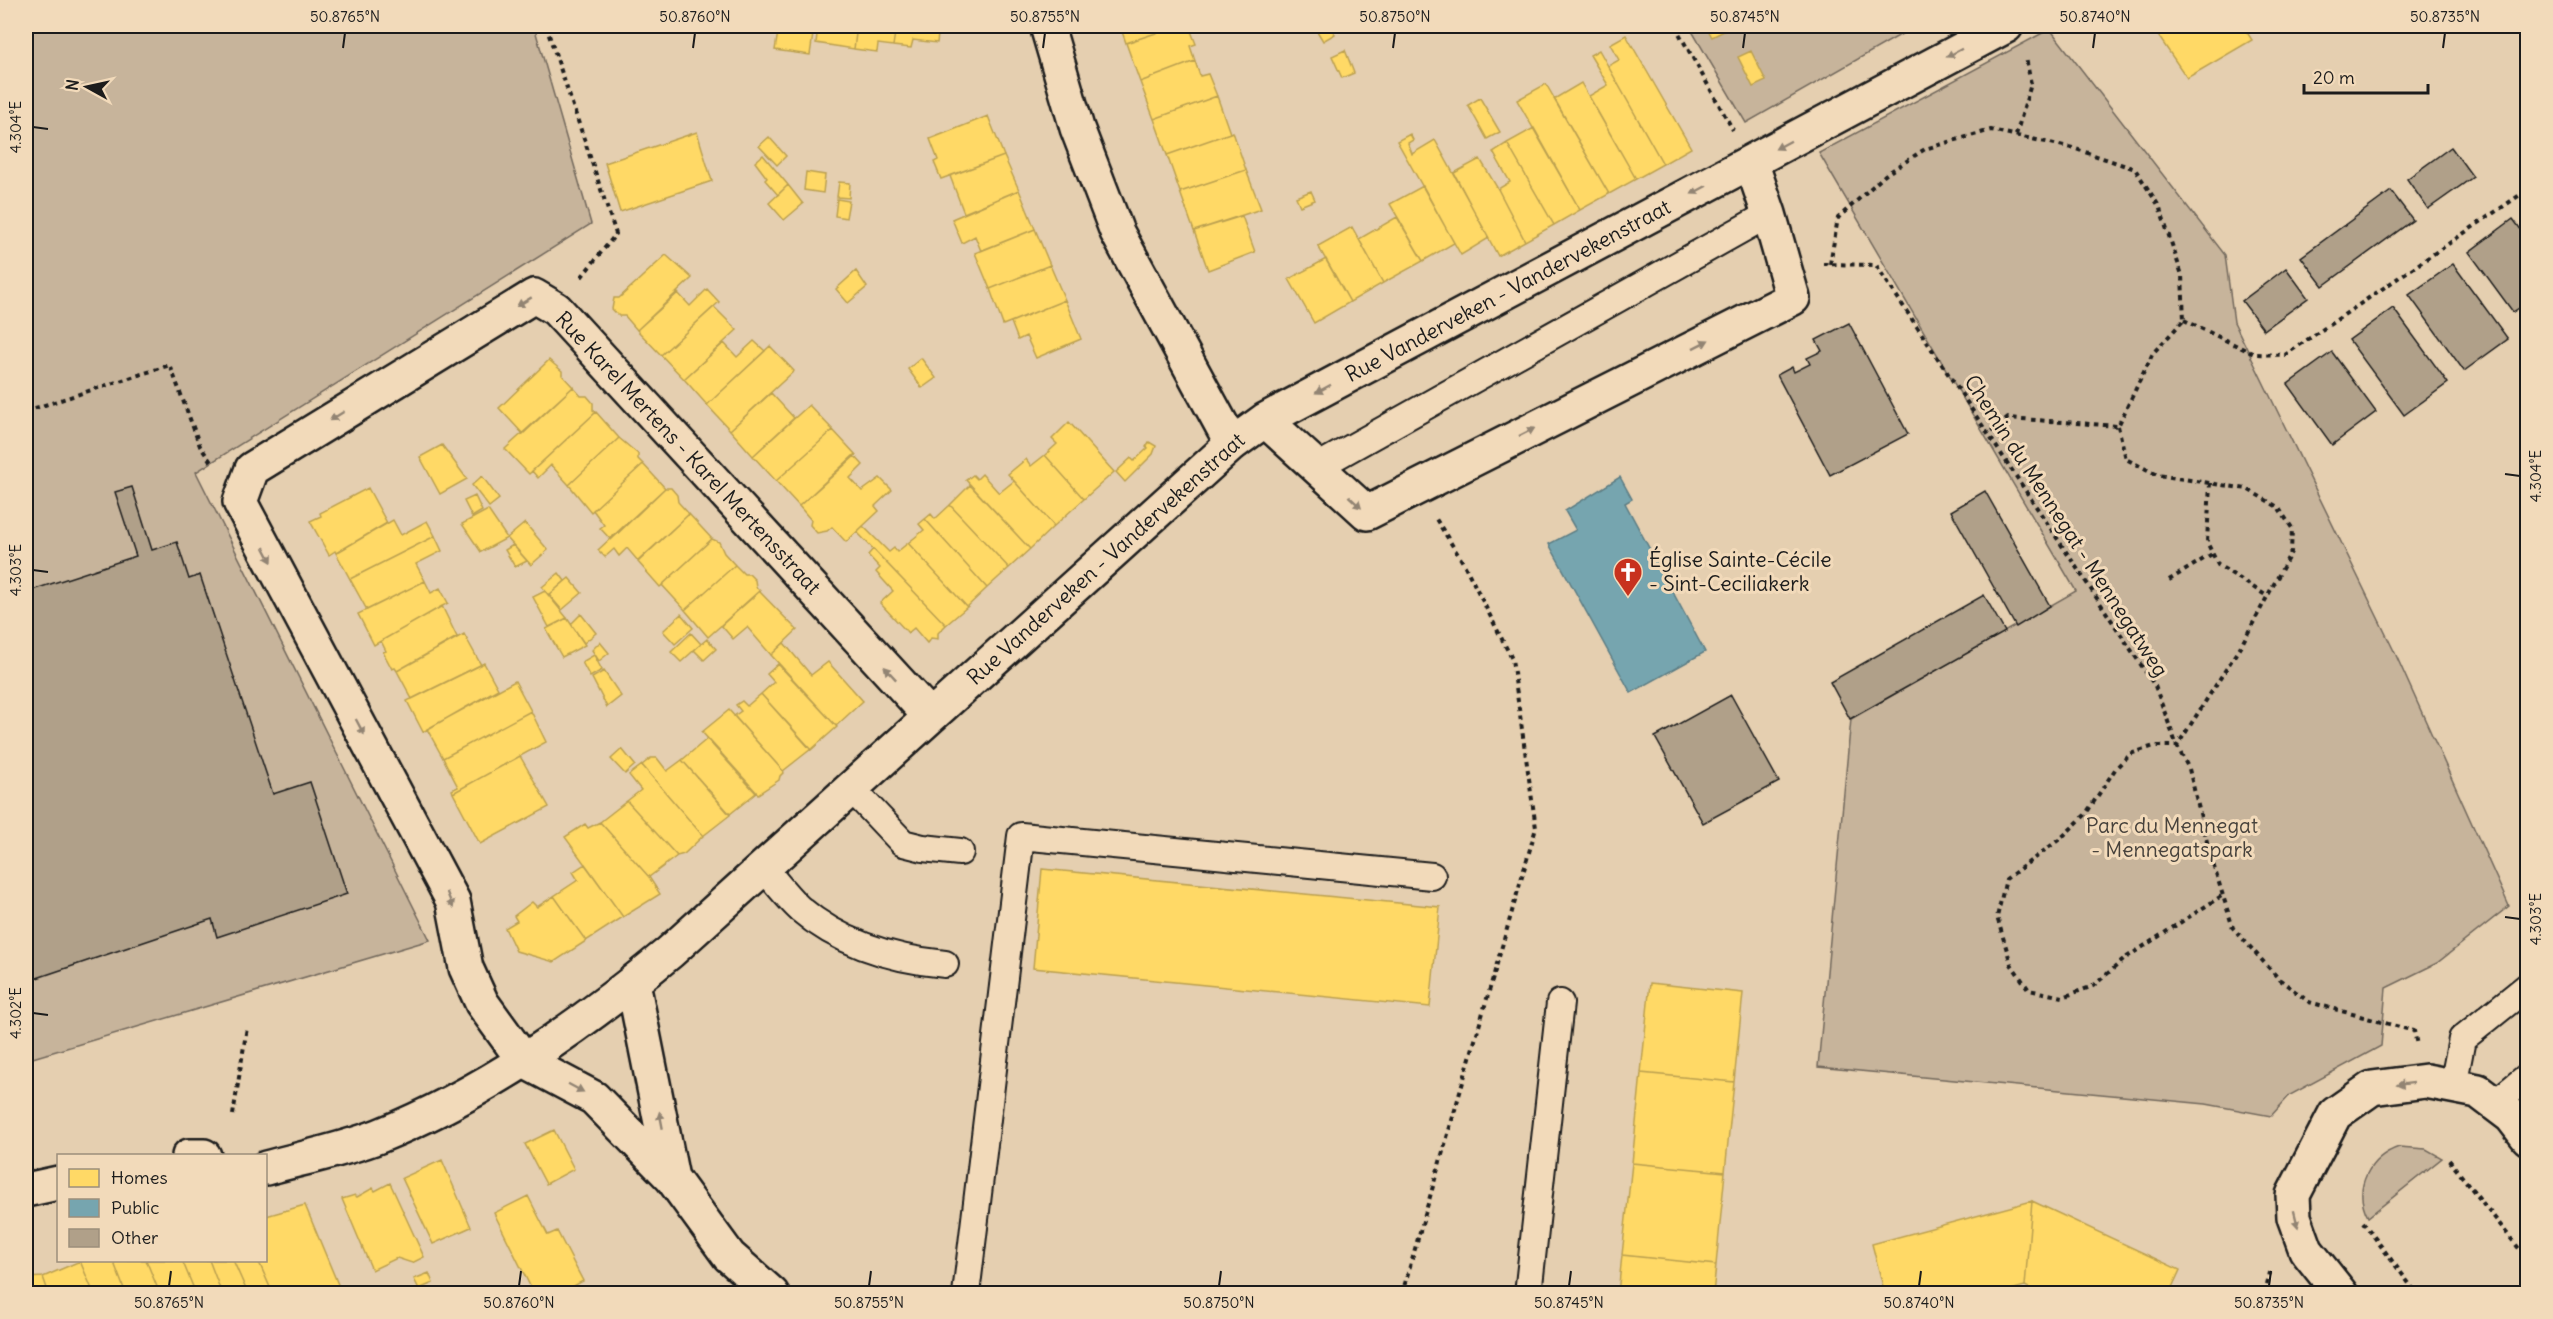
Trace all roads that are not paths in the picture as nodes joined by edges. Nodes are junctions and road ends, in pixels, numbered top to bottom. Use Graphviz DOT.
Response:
graph roads {
  1 [pos="1047,26"];
  2 [pos="2015,37"];
  3 [pos="1751,162"];
  4 [pos="1770,214"];
  5 [pos="1265,420"];
  6 [pos="1232,444"];
  7 [pos="1317,467"];
  8 [pos="930,716"];
  9 [pos="851,788"];
  10 [pos="960,852"];
  11 [pos="763,867"];
  12 [pos="1432,876"];
  13 [pos="945,964"];
  14 [pos="633,983"];
  15 [pos="2528,986"];
  16 [pos="1560,1003"];
  17 [pos="524,1061"];
  18 [pos="2528,1076"];
  19 [pos="2439,1084"];
  20 [pos="2495,1103"];
  21 [pos="2528,1138"];
  22 [pos="267,1168"];
  23 [pos="672,1178"];
  24 [pos="57,1183"];
  25 [pos="26,1190"];
  26 [pos="772,1293"];
  27 [pos="966,1293"];
  28 [pos="1528,1293"];
  29 [pos="2341,1293"];
  1 -- 6 [label="street"];
  2 -- 3 [label="street, Rue Vanderveken - Vandervekenstraat, one-way"];
  3 -- 4 [label="street"];
  3 -- 5 [label="street, Rue Vanderveken - Vandervekenstraat, one-way"];
  4 -- 7 [label="lane"];
  7 -- 4 [label="street, one-way"];
  5 -- 6 [label="street, Rue Vanderveken - Vandervekenstraat"];
  5 -- 7 [label="street"];
  6 -- 8 [label="street, Rue Vanderveken - Vandervekenstraat"];
  8 -- 9 [label="street, Rue Vanderveken - Vandervekenstraat"];
  8 -- 17 [label="street, Rue Karel Mertens - Karel Mertensstraat, one-way"];
  9 -- 10 [label="lane"];
  9 -- 11 [label="street, Rue Vanderveken - Vandervekenstraat"];
  11 -- 13 [label="lane"];
  11 -- 14 [label="street, Rue Vanderveken - Vandervekenstraat"];
  12 -- 27 [label="lane"];
  14 -- 17 [label="street, Rue Vanderveken - Vandervekenstraat"];
  23 -- 14 [label="street, one-way"];
  15 -- 19 [label="lane"];
  16 -- 28 [label="lane"];
  17 -- 22 [label="street, Rue Vanderveken - Vandervekenstraat"];
  17 -- 23 [label="street, one-way"];
  18 -- 20 [label="lane"];
  19 -- 20 [label="street"];
  19 -- 29 [label="street, one-way"];
  20 -- 21 [label="street"];
  23 -- 26 [label="street"];
  24 -- 25 [label="street"];
}
